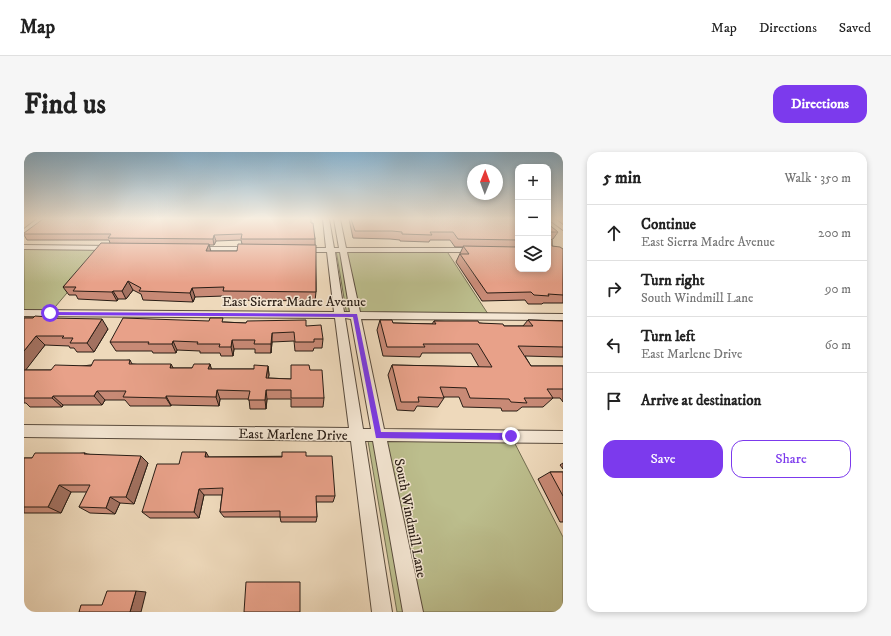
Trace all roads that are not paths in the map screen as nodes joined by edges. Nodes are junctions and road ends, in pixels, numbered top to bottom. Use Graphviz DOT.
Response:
graph roads {
  1 [pos="333,240"];
  2 [pos="336,240"];
  3 [pos="24,247"];
  4 [pos="121,248"];
  5 [pos="183,249"];
  6 [pos="260,249"];
  7 [pos="291,250"];
  8 [pos="336,250"];
  9 [pos="486,250"];
  10 [pos="24,313"];
  11 [pos="340,315"];
  12 [pos="355,316"];
  13 [pos="563,317"];
  14 [pos="24,431"];
  15 [pos="356,435"];
  16 [pos="378,435"];
  17 [pos="563,437"];
  18 [pos="382,612"];
  19 [pos="413,612"];
  1 -- 8 [label="street, South Windmill Lane"];
  2 -- 8 [label="street, South Windmill Lane"];
  3 -- 4 [label="street"];
  5 -- 6 [label="street"];
  7 -- 8 [label="street"];
  8 -- 9 [label="street"];
  8 -- 11 [label="street, South Windmill Lane"];
  8 -- 12 [label="street, South Windmill Lane"];
  10 -- 11 [label="street, East Sierra Madre Avenue"];
  11 -- 12 [label="street, East Sierra Madre Avenue"];
  11 -- 15 [label="street, South Windmill Lane"];
  12 -- 13 [label="street, East Sierra Madre Avenue"];
  12 -- 16 [label="street, South Windmill Lane"];
  14 -- 15 [label="street, East Marlene Drive"];
  15 -- 16 [label="street, East Marlene Drive"];
  15 -- 18 [label="street, South Windmill Lane"];
  16 -- 17 [label="street, East Marlene Drive"];
  16 -- 19 [label="street, South Windmill Lane"];
}
